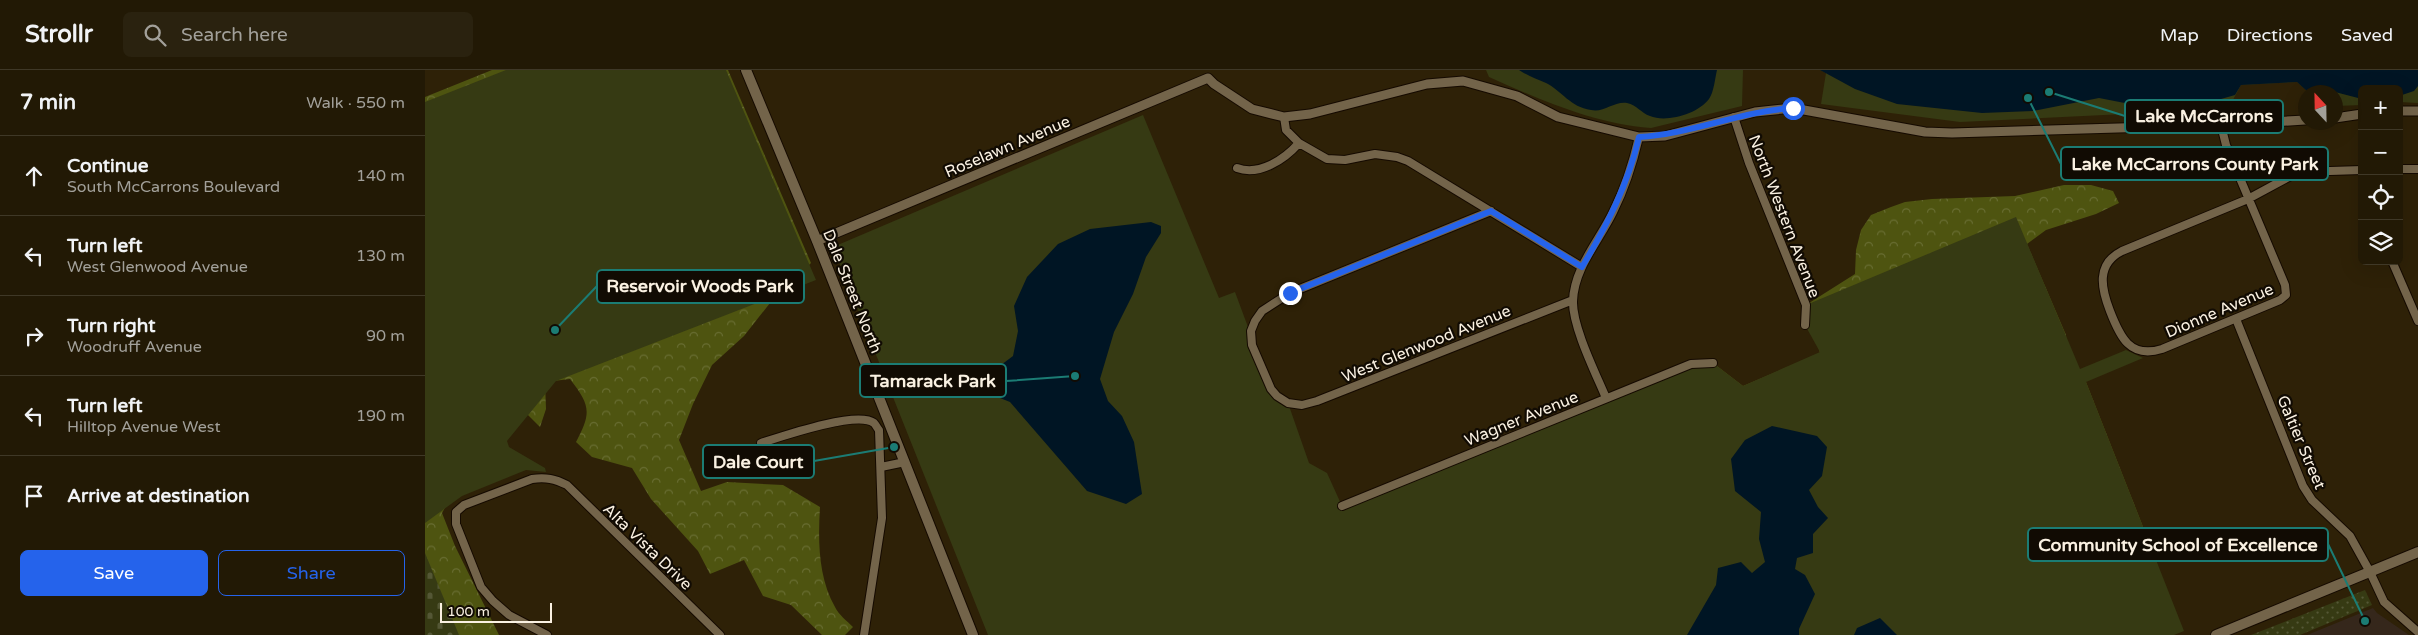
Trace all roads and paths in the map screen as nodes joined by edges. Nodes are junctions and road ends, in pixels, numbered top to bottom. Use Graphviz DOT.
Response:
graph roads {
  1 [pos="746,70"];
  2 [pos="1209,74"];
  3 [pos="2418,111"];
  4 [pos="2403,112"];
  5 [pos="2358,115"];
  6 [pos="1284,117"];
  7 [pos="1734,117"];
  8 [pos="2343,117"];
  9 [pos="2298,120"];
  10 [pos="2221,125"];
  11 [pos="1639,137"];
  12 [pos="1299,143"];
  13 [pos="1237,168"];
  14 [pos="2403,169"];
  15 [pos="2418,169"];
  16 [pos="2358,170"];
  17 [pos="2248,199"];
  18 [pos="1491,211"];
  19 [pos="817,241"];
  20 [pos="2394,265"];
  21 [pos="1582,267"];
  22 [pos="1573,300"];
  23 [pos="2236,318"];
  24 [pos="2418,321"];
  25 [pos="1805,325"];
  26 [pos="1713,363"];
  27 [pos="1606,398"];
  28 [pos="761,443"];
  29 [pos="905,462"];
  30 [pos="881,467"];
  31 [pos="1342,506"];
  32 [pos="2418,552"];
  33 [pos="2371,572"];
  34 [pos="2418,632"];
  35 [pos="547,635"];
  36 [pos="720,635"];
  37 [pos="864,635"];
  38 [pos="973,635"];
  39 [pos="2215,635"];
  1 -- 19 [label="main road, Dale Street North"];
  2 -- 6 [label="street"];
  2 -- 19 [label="street, Roselawn Avenue"];
  3 -- 4 [label="street"];
  5 -- 8 [label="street"];
  6 -- 11 [label="street"];
  6 -- 12 [label="street"];
  7 -- 10 [label="street"];
  7 -- 11 [label="street"];
  7 -- 25 [label="street, North Western Avenue"];
  9 -- 10 [label="street"];
  10 -- 17 [label="street"];
  11 -- 21 [label="street"];
  12 -- 13 [label="street"];
  12 -- 18 [label="street"];
  14 -- 15 [label="street"];
  16 -- 17 [label="street"];
  17 -- 23 [label="street, Dionne Avenue"];
  17 -- 23 [label="street, Dionne Avenue"];
  18 -- 21 [label="street"];
  18 -- 22 [label="street, West Glenwood Avenue"];
  19 -- 29 [label="main road, Dale Street North"];
  20 -- 24 [label="street"];
  21 -- 22 [label="street"];
  22 -- 27 [label="street"];
  23 -- 33 [label="street, Galtier Street"];
  26 -- 27 [label="street, Wagner Avenue"];
  27 -- 31 [label="street, Wagner Avenue"];
  28 -- 30 [label="street"];
  29 -- 30 [label="street"];
  29 -- 38 [label="main road, Dale Street North"];
  30 -- 37 [label="street"];
  32 -- 33 [label="main road"];
  33 -- 34 [label="street, Galtier Street"];
  33 -- 39 [label="main road"];
  35 -- 36 [label="street, Alta Vista Drive"];
}
